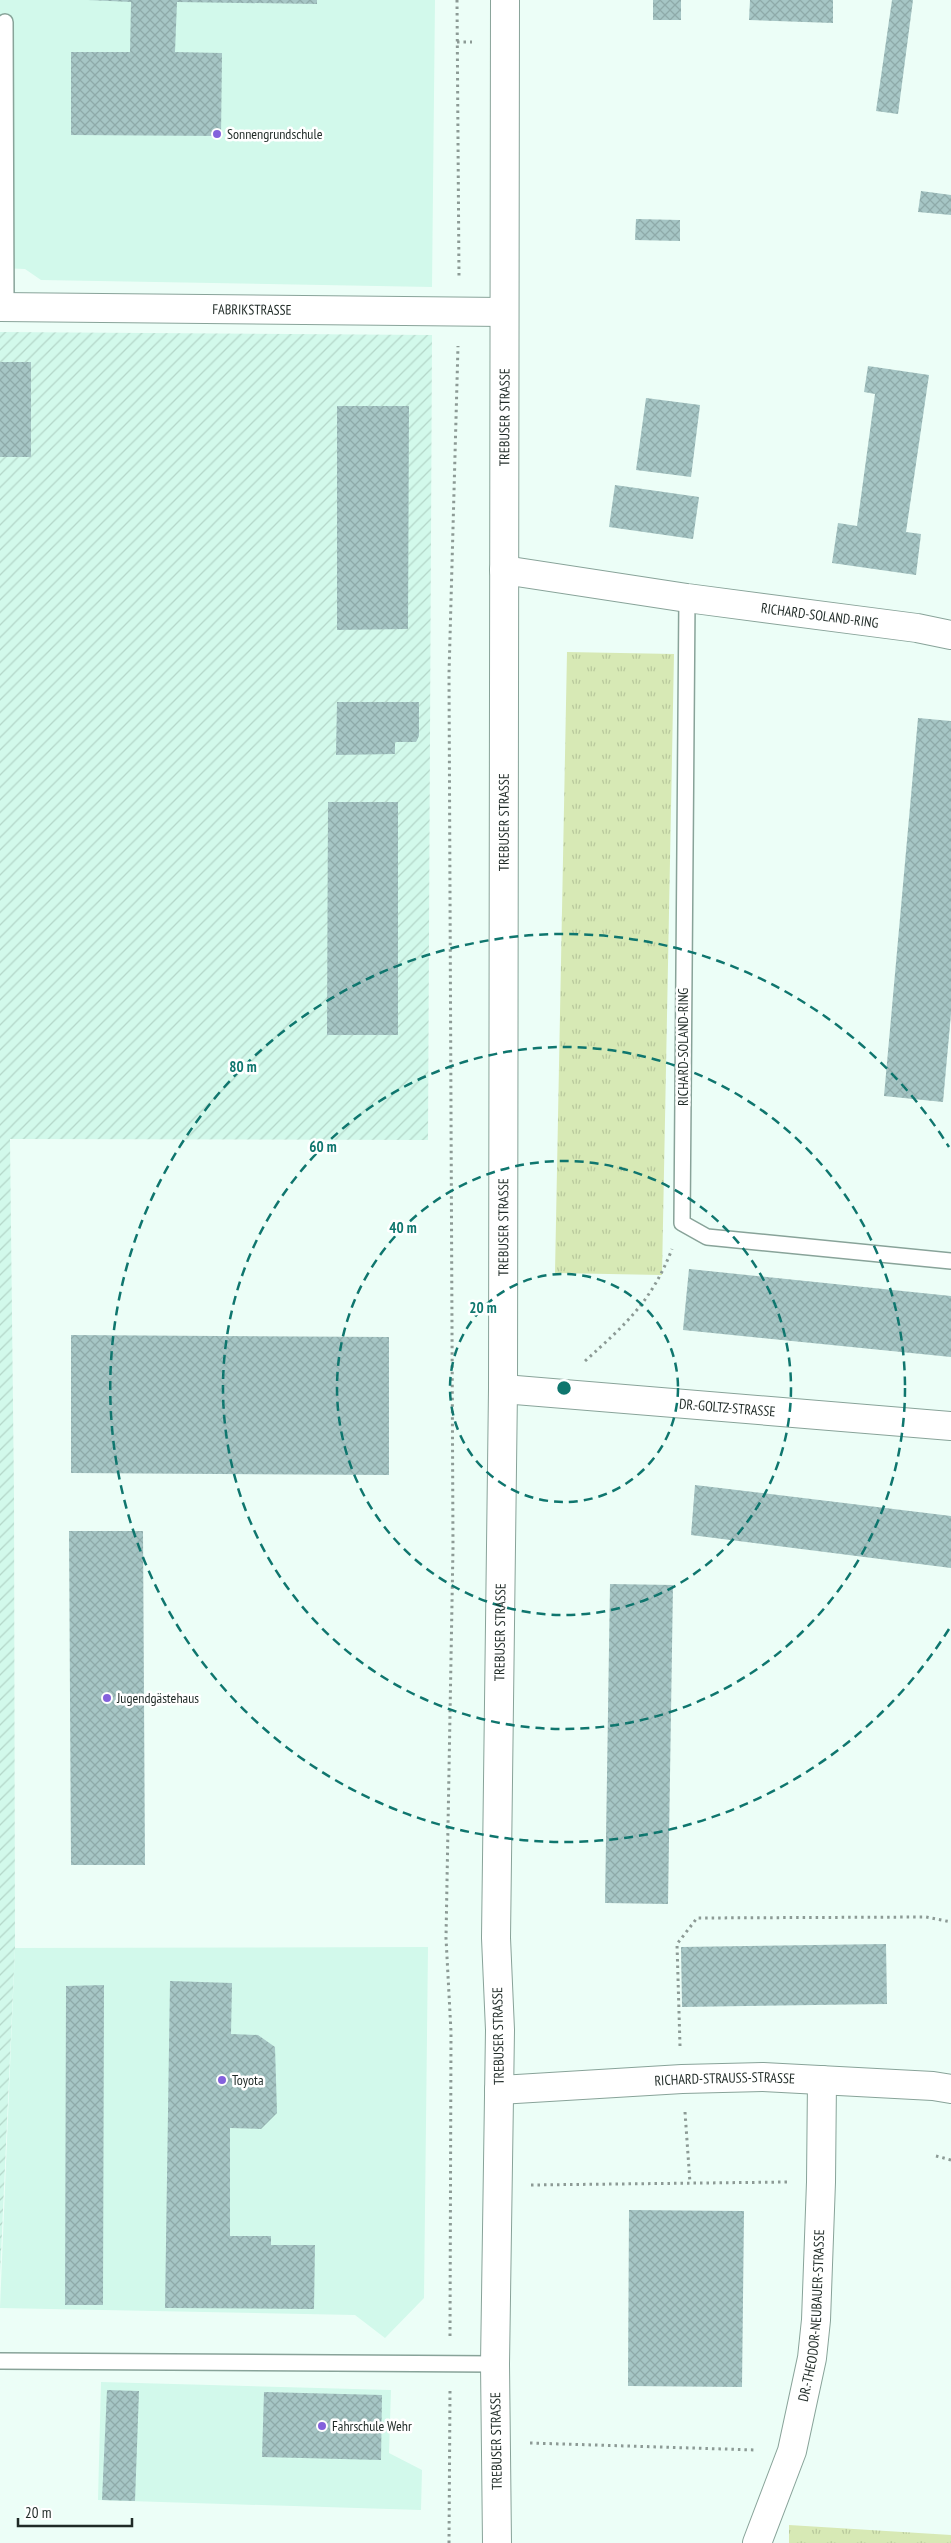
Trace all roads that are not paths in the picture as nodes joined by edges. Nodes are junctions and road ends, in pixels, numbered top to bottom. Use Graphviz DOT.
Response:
graph roads {
  1 [pos="505,0"];
  2 [pos="4,22"];
  3 [pos="3,307"];
  4 [pos="504,312"];
  5 [pos="504,570"];
  6 [pos="687,598"];
  7 [pos="951,636"];
  8 [pos="951,1261"];
  9 [pos="503,1389"];
  10 [pos="951,1426"];
  11 [pos="822,2080"];
  12 [pos="951,2089"];
  13 [pos="499,2090"];
  14 [pos="0,2361"];
  15 [pos="495,2364"];
  16 [pos="497,2543"];
  17 [pos="757,2543"];
  1 -- 4 [label="street, TREBUSER STRASSE"];
  2 -- 3 [label="lane"];
  3 -- 4 [label="street, FABRIKSTRASSE"];
  4 -- 5 [label="street, TREBUSER STRASSE"];
  5 -- 6 [label="street, RICHARD-SOLAND-RING"];
  5 -- 9 [label="street, TREBUSER STRASSE"];
  6 -- 7 [label="street, RICHARD-SOLAND-RING"];
  6 -- 8 [label="lane, RICHARD-SOLAND-RING"];
  9 -- 10 [label="street, DR.-GOLTZ-STRASSE"];
  9 -- 13 [label="street, TREBUSER STRASSE"];
  11 -- 12 [label="street, RICHARD-STRAUSS-STRASSE"];
  11 -- 13 [label="street, RICHARD-STRAUSS-STRASSE"];
  11 -- 17 [label="street, DR.-THEODOR-NEUBAUER-STRASSE"];
  13 -- 15 [label="street, TREBUSER STRASSE"];
  14 -- 15 [label="lane"];
  15 -- 16 [label="street, TREBUSER STRASSE"];
}
